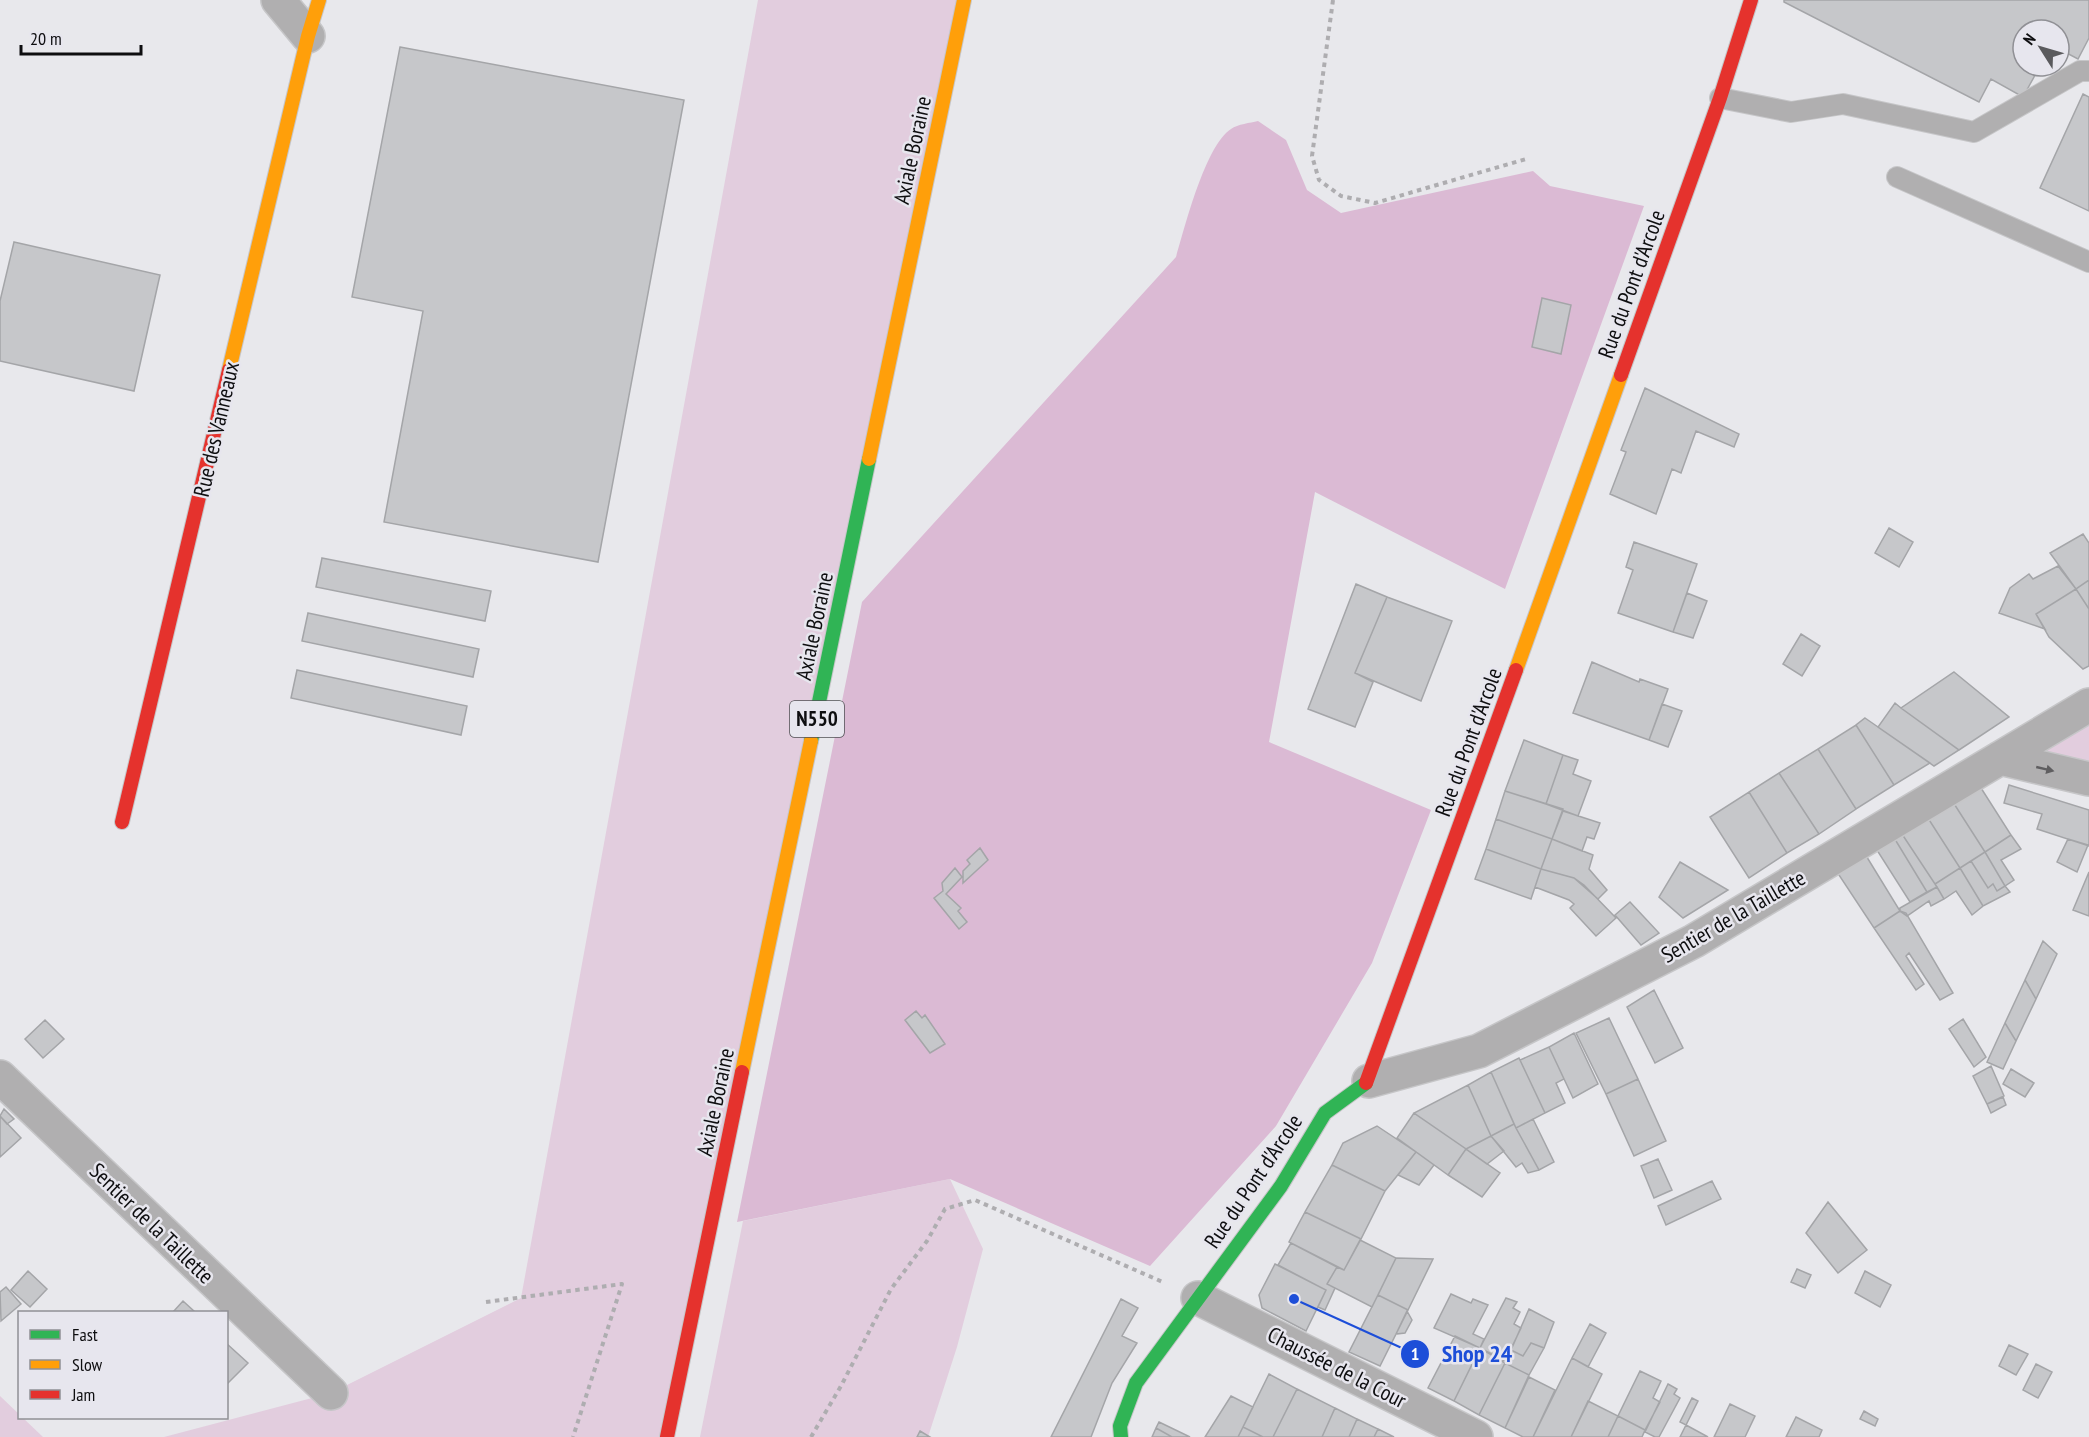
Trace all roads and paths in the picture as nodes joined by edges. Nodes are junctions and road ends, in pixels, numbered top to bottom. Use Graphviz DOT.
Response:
graph roads {
  1 [pos="278,0"];
  2 [pos="319,0"];
  3 [pos="964,0"];
  4 [pos="1333,0"];
  5 [pos="1751,0"];
  6 [pos="308,36"];
  7 [pos="2089,71"];
  8 [pos="1720,98"];
  9 [pos="1526,159"];
  10 [pos="1897,177"];
  11 [pos="2089,262"];
  12 [pos="2089,705"];
  13 [pos="2000,758"];
  14 [pos="2089,779"];
  15 [pos="122,822"];
  16 [pos="0,1077"];
  17 [pos="1369,1081"];
  18 [pos="1198,1298"];
  19 [pos="486,1302"];
  20 [pos="331,1393"];
  21 [pos="573,1437"];
  22 [pos="667,1437"];
  23 [pos="811,1437"];
  24 [pos="1121,1437"];
  25 [pos="1476,1437"];
  1 -- 6 [label="street"];
  2 -- 6 [label="street, Rue des Vanneaux"];
  3 -- 22 [label="street, Axiale Boraine / N550"];
  4 -- 9 [label="path"];
  5 -- 8 [label="street, Rue du Pont d'Arcole"];
  6 -- 15 [label="street, Rue des Vanneaux"];
  7 -- 8 [label="lane"];
  8 -- 17 [label="street, Rue du Pont d'Arcole"];
  10 -- 11 [label="lane"];
  12 -- 13 [label="street, Sentier de la Taillette"];
  13 -- 14 [label="street, one-way"];
  13 -- 17 [label="street, Sentier de la Taillette"];
  16 -- 20 [label="street, Sentier de la Taillette"];
  17 -- 18 [label="street, Rue du Pont d'Arcole"];
  18 -- 23 [label="path"];
  18 -- 24 [label="street, Rue du Pont d'Arcole"];
  18 -- 25 [label="street, Chaussée de la Cour"];
  19 -- 21 [label="path"];
}
